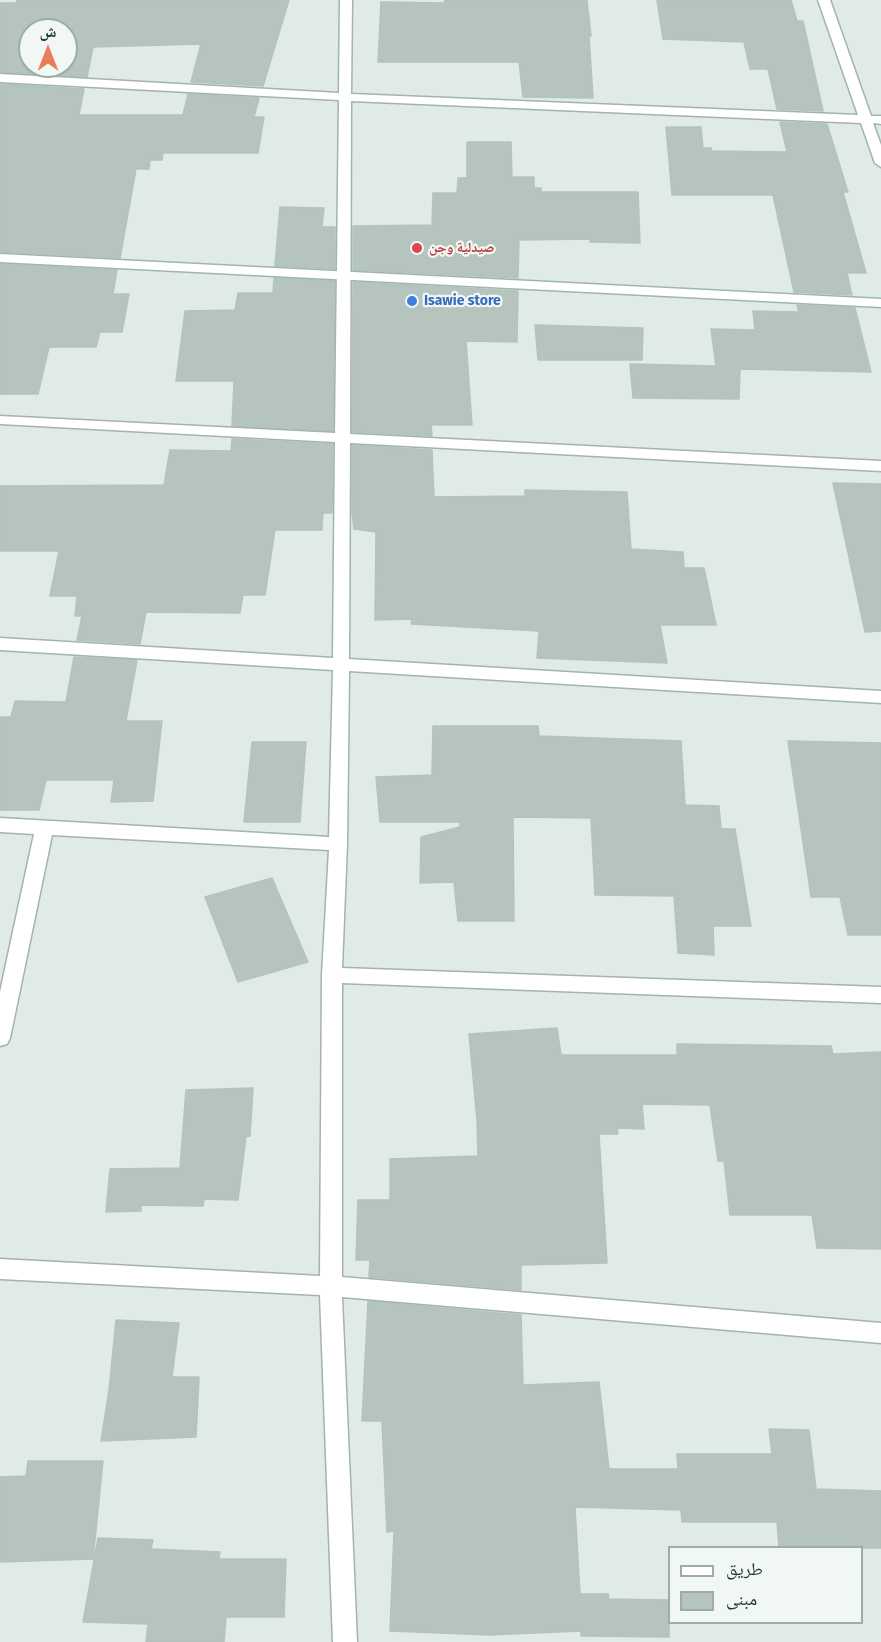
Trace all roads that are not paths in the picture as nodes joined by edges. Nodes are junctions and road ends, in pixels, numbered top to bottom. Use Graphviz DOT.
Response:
graph roads {
  1 [pos="346,0"];
  2 [pos="824,0"];
  3 [pos="0,78"];
  4 [pos="346,97"];
  5 [pos="865,119"];
  6 [pos="881,120"];
  7 [pos="881,163"];
  8 [pos="0,258"];
  9 [pos="343,274"];
  10 [pos="881,303"];
  11 [pos="0,420"];
  12 [pos="342,437"];
  13 [pos="881,466"];
  14 [pos="0,645"];
  15 [pos="341,664"];
  16 [pos="881,697"];
  17 [pos="0,825"];
  18 [pos="44,828"];
  19 [pos="338,844"];
  20 [pos="332,975"];
  21 [pos="881,995"];
  22 [pos="0,1038"];
  23 [pos="0,1269"];
  24 [pos="331,1286"];
  25 [pos="881,1333"];
  26 [pos="345,1642"];
  1 -- 4 [label="street"];
  2 -- 5 [label="street"];
  3 -- 4 [label="street"];
  4 -- 5 [label="street"];
  4 -- 9 [label="street"];
  5 -- 6 [label="street"];
  5 -- 7 [label="street"];
  8 -- 9 [label="street"];
  9 -- 10 [label="street"];
  9 -- 12 [label="street"];
  11 -- 12 [label="street"];
  12 -- 13 [label="street"];
  12 -- 15 [label="street"];
  14 -- 15 [label="street"];
  15 -- 16 [label="street"];
  15 -- 19 [label="street"];
  17 -- 18 [label="street"];
  18 -- 19 [label="street"];
  18 -- 22 [label="street"];
  19 -- 20 [label="street"];
  20 -- 21 [label="street"];
  20 -- 24 [label="street"];
  23 -- 24 [label="street"];
  24 -- 25 [label="street"];
  24 -- 26 [label="street"];
}
